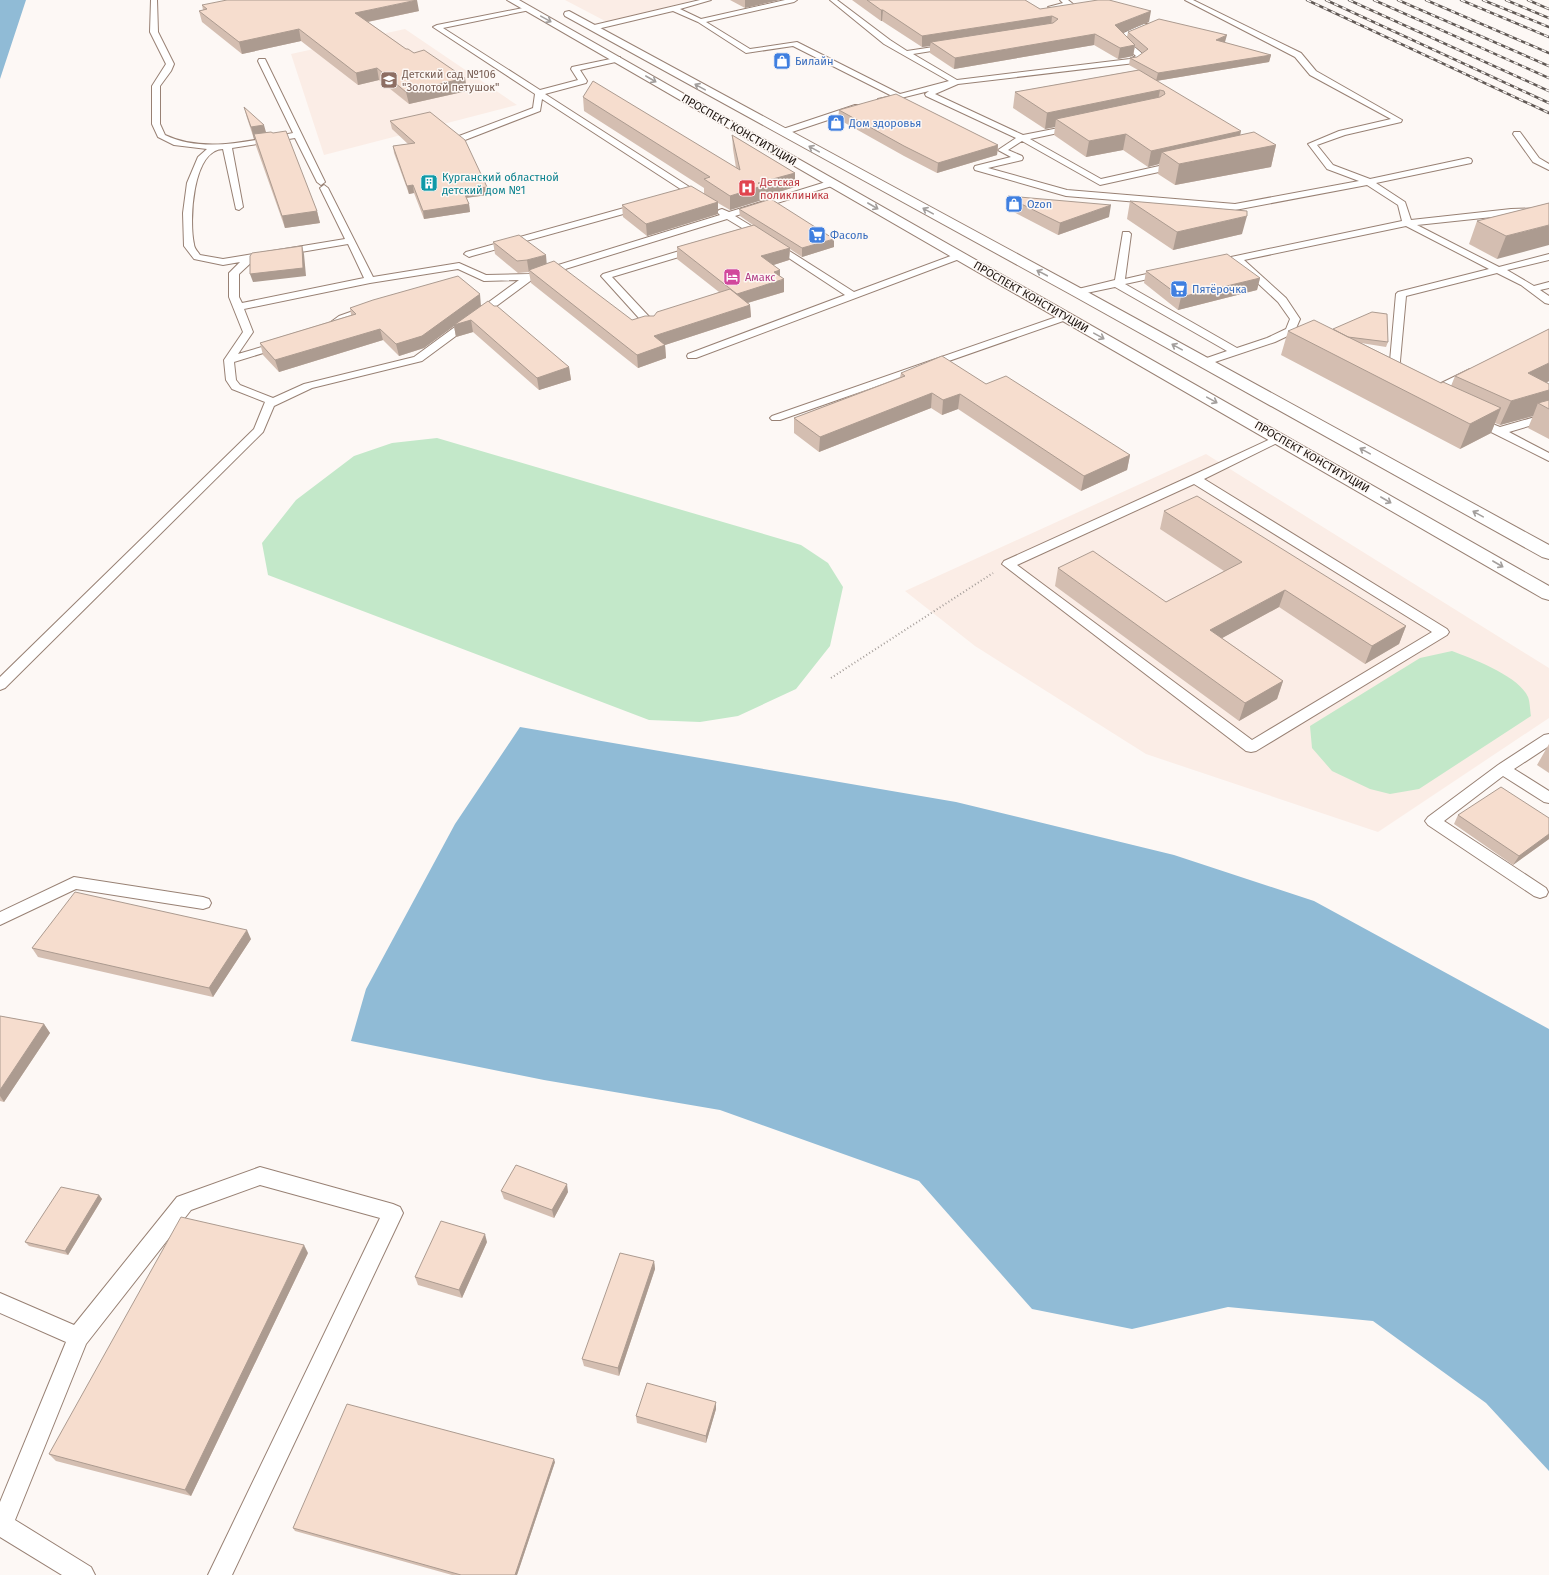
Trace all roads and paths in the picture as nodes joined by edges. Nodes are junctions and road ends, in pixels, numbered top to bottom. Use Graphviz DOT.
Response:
graph roads {
  1 [pos="154,0"];
  2 [pos="512,0"];
  3 [pos="708,0"];
  4 [pos="794,0"];
  5 [pos="1063,0"];
  6 [pos="1188,0"];
  7 [pos="835,1"];
  8 [pos="849,1"];
  9 [pos="1051,7"];
  10 [pos="673,8"];
  11 [pos="528,9"];
  12 [pos="561,10"];
  13 [pos="700,22"];
  14 [pos="1152,24"];
  15 [pos="593,28"];
  16 [pos="959,44"];
  17 [pos="640,53"];
  18 [pos="906,53"];
  19 [pos="617,59"];
  20 [pos="262,61"];
  21 [pos="956,82"];
  22 [pos="539,93"];
  23 [pos="899,96"];
  24 [pos="1082,125"];
  25 [pos="783,132"];
  26 [pos="1517,134"];
  27 [pos="298,135"];
  28 [pos="462,138"];
  29 [pos="1022,138"];
  30 [pos="217,146"];
  31 [pos="227,146"];
  32 [pos="1468,161"];
  33 [pos="1189,162"];
  34 [pos="1549,167"];
  35 [pos="1369,182"];
  36 [pos="832,183"];
  37 [pos="880,185"];
  38 [pos="692,192"];
  39 [pos="852,194"];
  40 [pos="676,196"];
  41 [pos="653,203"];
  42 [pos="240,207"];
  43 [pos="1549,211"];
  44 [pos="727,215"];
  45 [pos="1407,222"];
  46 [pos="755,232"];
  47 [pos="1126,234"];
  48 [pos="732,238"];
  49 [pos="351,241"];
  50 [pos="703,247"];
  51 [pos="469,254"];
  52 [pos="959,256"];
  53 [pos="1549,257"];
  54 [pos="251,258"];
  55 [pos="1236,258"];
  56 [pos="1205,265"];
  57 [pos="1499,270"];
  58 [pos="1174,271"];
  59 [pos="480,277"];
  60 [pos="530,277"];
  61 [pos="370,280"];
  62 [pos="465,281"];
  63 [pos="1118,283"];
  64 [pos="1549,285"];
  65 [pos="1532,289"];
  66 [pos="1077,292"];
  67 [pos="853,296"];
  68 [pos="1549,301"];
  69 [pos="1043,304"];
  70 [pos="377,306"];
  71 [pos="238,307"];
  72 [pos="1065,317"];
  73 [pos="651,325"];
  74 [pos="316,333"];
  75 [pos="294,340"];
  76 [pos="1236,352"];
  77 [pos="692,356"];
  78 [pos="229,360"];
  79 [pos="1205,362"];
  80 [pos="1477,369"];
  81 [pos="1403,383"];
  82 [pos="273,402"];
  83 [pos="1437,402"];
  84 [pos="1464,415"];
  85 [pos="1549,416"];
  86 [pos="776,418"];
  87 [pos="1499,431"];
  88 [pos="1279,438"];
  89 [pos="1549,458"];
  90 [pos="1195,479"];
  91 [pos="1549,553"];
  92 [pos="1008,564"];
  93 [pos="1549,594"];
  94 [pos="831,678"];
  95 [pos="0,685"];
  96 [pos="1549,739"];
  97 [pos="1503,769"];
  98 [pos="1549,798"];
  99 [pos="1546,892"];
  100 [pos="203,903"];
  101 [pos="0,919"];
  102 [pos="0,1303"];
  103 [pos="78,1337"];
  104 [pos="1,1525"];
  105 [pos="83,1575"];
  106 [pos="220,1575"];
  1 -- 30 [label="lane"];
  2 -- 11 [label="main road, ПРОСПЕКТ КОНСТИТУЦИИ"];
  3 -- 10 [label="lane"];
  4 -- 13 [label="lane"];
  5 -- 9 [label="lane"];
  6 -- 35 [label="lane"];
  7 -- 8 [label="lane"];
  7 -- 18 [label="lane"];
  10 -- 13 [label="lane"];
  10 -- 15 [label="lane"];
  11 -- 19 [label="main road, ПРОСПЕКТ КОНСТИТУЦИИ, one-way"];
  11 -- 22 [label="lane"];
  12 -- 15 [label="main road, ПРОСПЕКТ КОНСТИТУЦИИ"];
  13 -- 23 [label="lane"];
  14 -- 21 [label="lane"];
  15 -- 17 [label="main road, ПРОСПЕКТ КОНСТИТУЦИИ"];
  16 -- 18 [label="lane"];
  17 -- 19 [label="main road"];
  25 -- 17 [label="main road, ПРОСПЕКТ КОНСТИТУЦИИ, one-way"];
  18 -- 21 [label="lane"];
  19 -- 22 [label="lane"];
  19 -- 36 [label="main road, ПРОСПЕКТ КОНСТИТУЦИИ, one-way"];
  20 -- 27 [label="lane"];
  21 -- 23 [label="lane"];
  21 -- 29 [label="lane"];
  22 -- 28 [label="lane"];
  22 -- 38 [label="lane"];
  23 -- 25 [label="lane"];
  24 -- 29 [label="lane"];
  37 -- 25 [label="main road, ПРОСПЕКТ КОНСТИТУЦИИ, one-way"];
  26 -- 34 [label="lane"];
  27 -- 31 [label="lane"];
  27 -- 49 [label="lane"];
  29 -- 33 [label="lane"];
  29 -- 35 [label="lane"];
  30 -- 31 [label="lane"];
  30 -- 54 [label="lane"];
  31 -- 42 [label="lane"];
  32 -- 35 [label="lane"];
  35 -- 45 [label="lane"];
  36 -- 39 [label="main road, ПРОСПЕКТ КОНСТИТУЦИИ"];
  36 -- 44 [label="lane"];
  37 -- 39 [label="main road"];
  66 -- 37 [label="main road, ПРОСПЕКТ КОНСТИТУЦИИ, one-way"];
  38 -- 40 [label="lane"];
  38 -- 44 [label="lane"];
  39 -- 52 [label="main road, ПРОСПЕКТ КОНСТИТУЦИИ, one-way"];
  41 -- 51 [label="lane"];
  43 -- 45 [label="lane"];
  44 -- 46 [label="lane"];
  44 -- 60 [label="lane"];
  45 -- 55 [label="lane"];
  45 -- 57 [label="lane"];
  46 -- 48 [label="lane"];
  46 -- 67 [label="lane"];
  47 -- 63 [label="lane"];
  49 -- 54 [label="lane"];
  49 -- 61 [label="lane"];
  50 -- 73 [label="lane"];
  52 -- 67 [label="lane"];
  52 -- 69 [label="main road, ПРОСПЕКТ КОНСТИТУЦИИ"];
  53 -- 57 [label="lane"];
  54 -- 71 [label="lane"];
  55 -- 56 [label="lane"];
  55 -- 76 [label="lane"];
  57 -- 65 [label="lane"];
  57 -- 81 [label="lane"];
  58 -- 63 [label="lane"];
  59 -- 60 [label="lane"];
  59 -- 61 [label="lane"];
  59 -- 62 [label="lane"];
  60 -- 82 [label="lane"];
  61 -- 71 [label="lane"];
  63 -- 66 [label="lane"];
  63 -- 76 [label="lane"];
  64 -- 65 [label="lane"];
  65 -- 68 [label="lane"];
  66 -- 69 [label="main road"];
  79 -- 66 [label="main road, ПРОСПЕКТ КОНСТИТУЦИИ, one-way"];
  67 -- 77 [label="lane"];
  69 -- 72 [label="main road, ПРОСПЕКТ КОНСТИТУЦИИ"];
  70 -- 74 [label="lane"];
  71 -- 78 [label="lane"];
  72 -- 86 [label="lane"];
  72 -- 88 [label="main road, ПРОСПЕКТ КОНСТИТУЦИИ, one-way"];
  75 -- 78 [label="lane"];
  76 -- 79 [label="lane"];
  78 -- 82 [label="lane"];
  91 -- 79 [label="main road, ПРОСПЕКТ КОНСТИТУЦИИ, one-way"];
  80 -- 83 [label="lane"];
  82 -- 95 [label="lane"];
  84 -- 87 [label="lane"];
  85 -- 87 [label="lane"];
  87 -- 89 [label="lane"];
  88 -- 90 [label="lane"];
  88 -- 93 [label="main road, ПРОСПЕКТ КОНСТИТУЦИИ, one-way"];
  90 -- 92 [label="lane"];
  90 -- 92 [label="lane"];
  92 -- 94 [label="path"];
  96 -- 97 [label="lane"];
  97 -- 98 [label="lane"];
  97 -- 99 [label="lane"];
  100 -- 101 [label="lane"];
  102 -- 103 [label="lane"];
  103 -- 104 [label="lane"];
  103 -- 106 [label="lane"];
  104 -- 105 [label="lane"];
}
